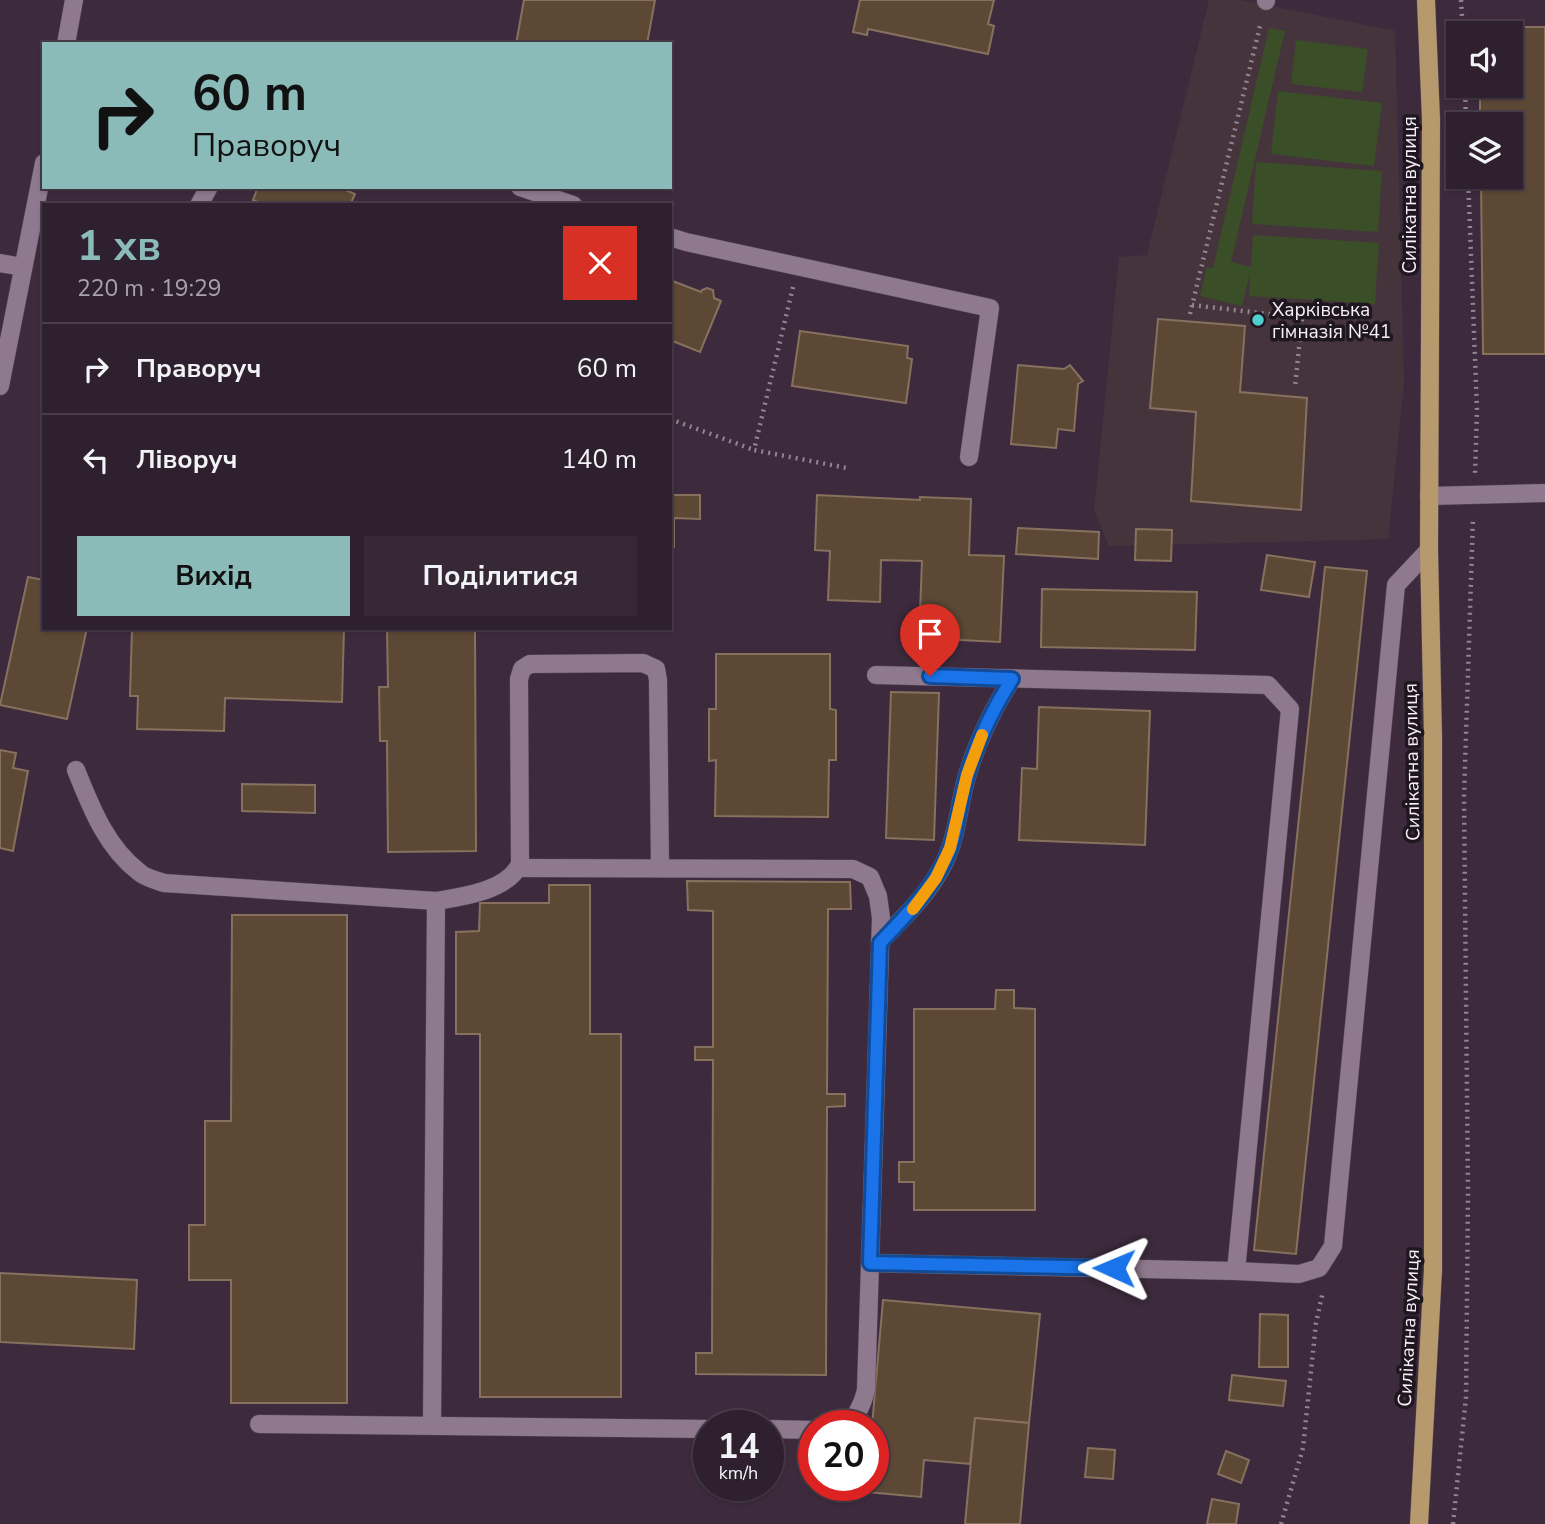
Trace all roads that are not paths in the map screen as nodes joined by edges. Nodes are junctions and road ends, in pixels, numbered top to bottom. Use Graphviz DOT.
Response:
graph roads {
  1 [pos="74,0"];
  2 [pos="1426,0"];
  3 [pos="66,42"];
  4 [pos="42,184"];
  5 [pos="526,189"];
  6 [pos="567,203"];
  7 [pos="38,226"];
  8 [pos="672,238"];
  9 [pos="0,263"];
  10 [pos="23,267"];
  11 [pos="0,386"];
  12 [pos="969,457"];
  13 [pos="1545,493"];
  14 [pos="1429,496"];
  15 [pos="1429,550"];
  16 [pos="876,674"];
  17 [pos="1012,679"];
  18 [pos="76,770"];
  19 [pos="519,868"];
  20 [pos="660,868"];
  21 [pos="436,901"];
  22 [pos="880,943"];
  23 [pos="870,1263"];
  24 [pos="1236,1271"];
  25 [pos="859,1410"];
  26 [pos="258,1424"];
  27 [pos="432,1425"];
  28 [pos="693,1429"];
  29 [pos="1419,1524"];
  1 -- 3 [label="street"];
  2 -- 14 [label="main road, Силікатна вулиця"];
  4 -- 7 [label="street"];
  5 -- 6 [label="street"];
  7 -- 10 [label="street"];
  8 -- 12 [label="street"];
  9 -- 10 [label="street"];
  10 -- 11 [label="street"];
  13 -- 14 [label="street"];
  14 -- 15 [label="main road, Силікатна вулиця"];
  15 -- 24 [label="street"];
  15 -- 29 [label="main road, Силікатна вулиця"];
  16 -- 17 [label="street"];
  17 -- 22 [label="street"];
  17 -- 24 [label="street"];
  18 -- 21 [label="street"];
  19 -- 20 [label="street"];
  19 -- 20 [label="street"];
  19 -- 21 [label="street"];
  20 -- 22 [label="street"];
  21 -- 27 [label="street"];
  22 -- 23 [label="street"];
  23 -- 24 [label="street"];
  23 -- 25 [label="street"];
  26 -- 27 [label="street"];
  27 -- 28 [label="street"];
}
